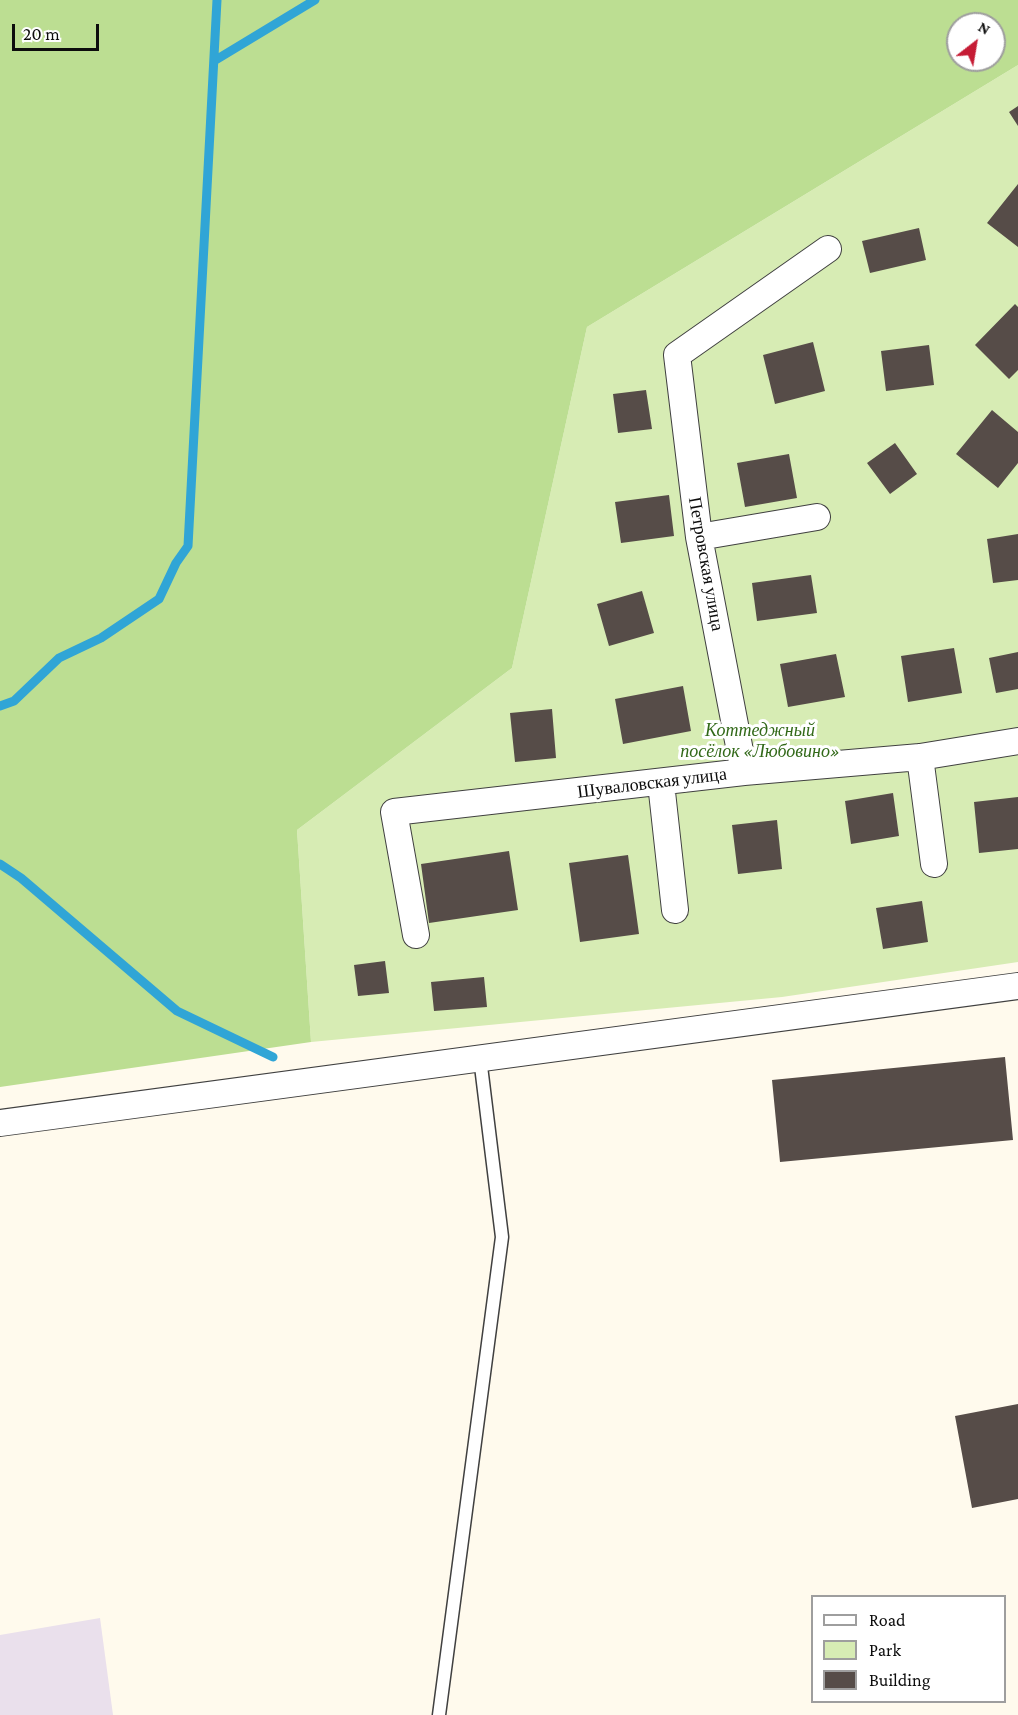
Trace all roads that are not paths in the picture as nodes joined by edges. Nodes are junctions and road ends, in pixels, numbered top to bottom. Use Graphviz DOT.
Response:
graph roads {
  1 [pos="828,249"];
  2 [pos="817,517"];
  3 [pos="699,537"];
  4 [pos="1018,741"];
  5 [pos="920,756"];
  6 [pos="744,772"];
  7 [pos="661,783"];
  8 [pos="934,864"];
  9 [pos="675,910"];
  10 [pos="416,935"];
  11 [pos="1018,986"];
  12 [pos="480,1058"];
  13 [pos="0,1123"];
  14 [pos="439,1715"];
  1 -- 3 [label="street, Петровская улица"];
  2 -- 3 [label="street"];
  3 -- 6 [label="street, Петровская улица"];
  4 -- 5 [label="street, Шуваловская улица"];
  5 -- 6 [label="street, Шуваловская улица"];
  5 -- 8 [label="street"];
  6 -- 7 [label="street, Шуваловская улица"];
  7 -- 9 [label="street"];
  7 -- 10 [label="street, Шуваловская улица"];
  11 -- 12 [label="street"];
  12 -- 13 [label="street"];
  12 -- 14 [label="lane"];
}
